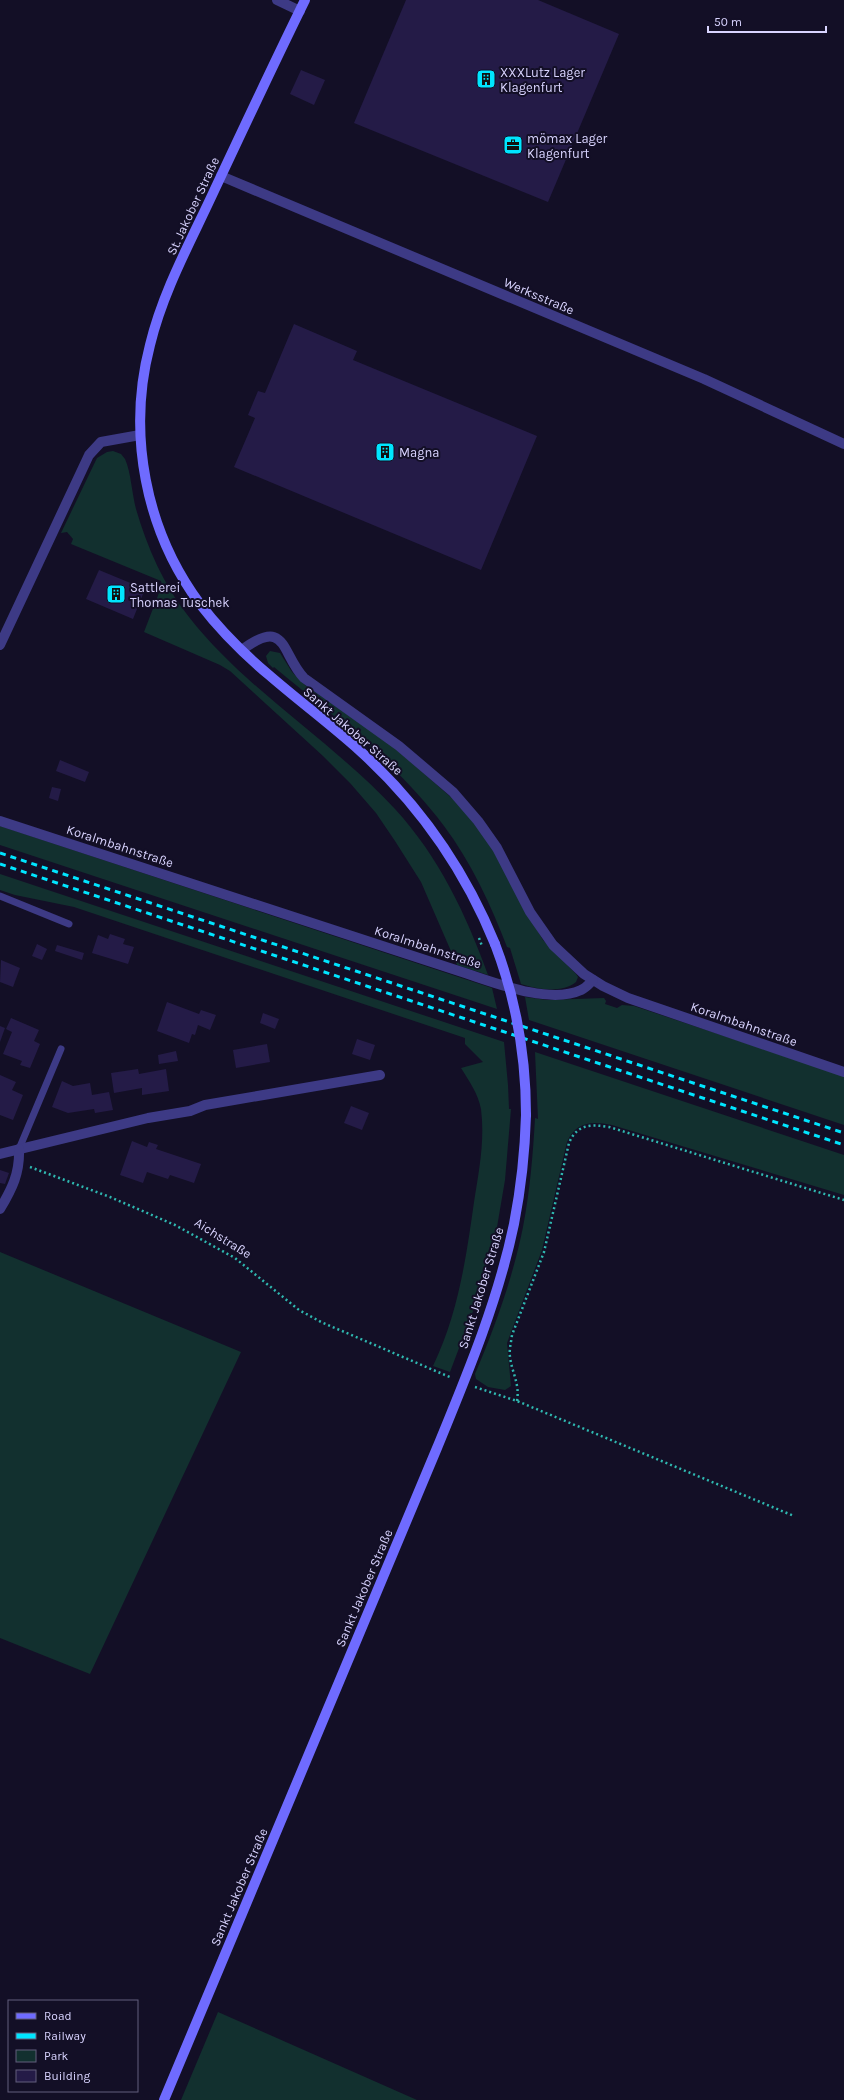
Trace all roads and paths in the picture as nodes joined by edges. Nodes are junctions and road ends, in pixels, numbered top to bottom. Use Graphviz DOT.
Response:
graph roads {
  1 [pos="277,0"];
  2 [pos="305,0"];
  3 [pos="300,10"];
  4 [pos="222,176"];
  5 [pos="140,435"];
  6 [pos="844,444"];
  7 [pos="0,645"];
  8 [pos="242,650"];
  9 [pos="0,820"];
  10 [pos="0,896"];
  11 [pos="69,924"];
  12 [pos="479,938"];
  13 [pos="483,949"];
  14 [pos="593,980"];
  15 [pos="61,1049"];
  16 [pos="844,1072"];
  17 [pos="380,1075"];
  18 [pos="19,1149"];
  19 [pos="0,1154"];
  20 [pos="20,1164"];
  21 [pos="844,1200"];
  22 [pos="0,1209"];
  23 [pos="454,1370"];
  24 [pos="452,1378"];
  25 [pos="463,1383"];
  26 [pos="517,1401"];
  27 [pos="794,1516"];
  28 [pos="164,2100"];
  1 -- 3 [label="street"];
  2 -- 3 [label="main road, St. Jakober Straße"];
  3 -- 4 [label="main road, St. Jakober Straße"];
  4 -- 5 [label="main road, St. Jakober Straße"];
  4 -- 6 [label="street, Werksstraße"];
  5 -- 7 [label="street"];
  5 -- 8 [label="main road, Sankt Jakober Straße"];
  8 -- 14 [label="street"];
  8 -- 25 [label="main road, Sankt Jakober Straße, bridge"];
  9 -- 14 [label="street, Koralmbahnstraße"];
  10 -- 11 [label="lane"];
  12 -- 13 [label="path, bridge"];
  14 -- 16 [label="street, Koralmbahnstraße"];
  15 -- 18 [label="lane"];
  17 -- 18 [label="street"];
  18 -- 19 [label="street"];
  18 -- 20 [label="street"];
  20 -- 22 [label="street"];
  20 -- 24 [label="path, Aichstraße"];
  21 -- 26 [label="path"];
  23 -- 24 [label="path"];
  24 -- 25 [label="path, Aichstraße"];
  25 -- 26 [label="path, Aichstraße"];
  25 -- 28 [label="main road, Sankt Jakober Straße"];
  26 -- 27 [label="path, Aichstraße"];
}
